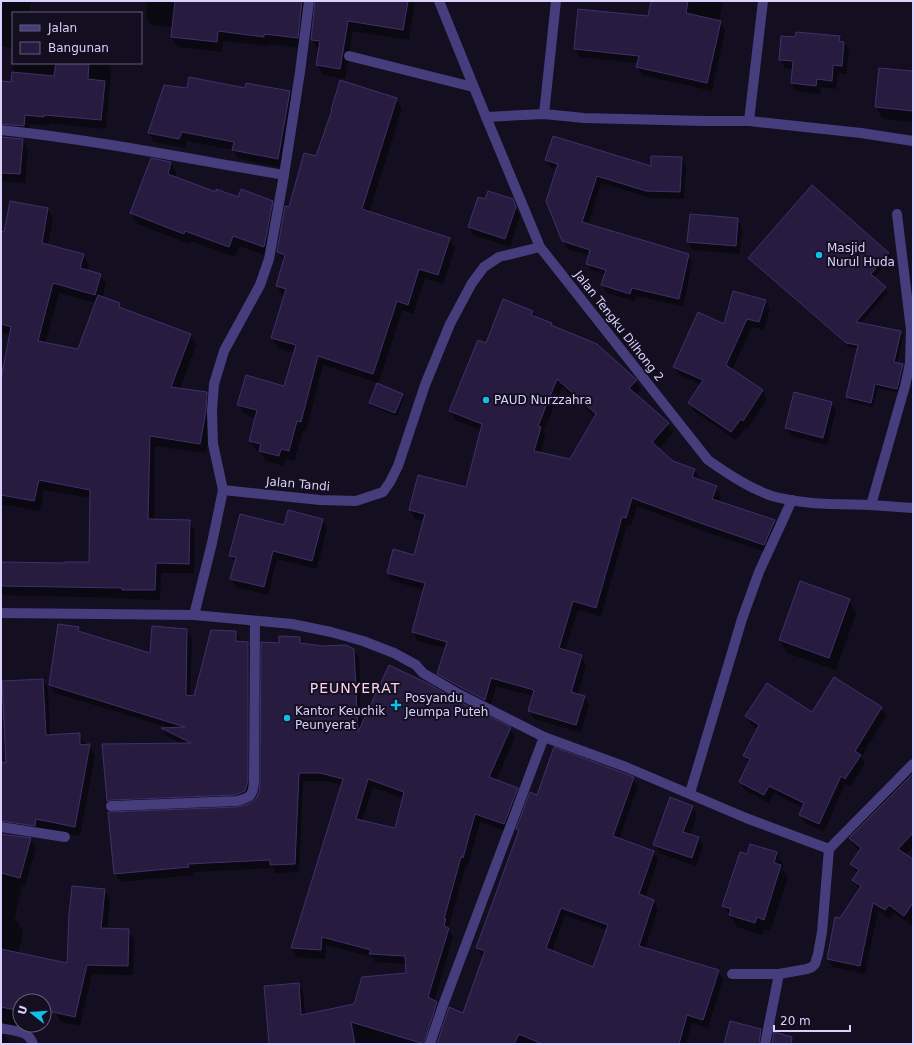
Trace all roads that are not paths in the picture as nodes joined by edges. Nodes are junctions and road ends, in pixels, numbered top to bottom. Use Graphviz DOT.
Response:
graph roads {
  1 [pos="309,1"];
  2 [pos="439,1"];
  3 [pos="556,1"];
  4 [pos="764,1"];
  5 [pos="349,56"];
  6 [pos="473,87"];
  7 [pos="544,114"];
  8 [pos="486,117"];
  9 [pos="749,121"];
  10 [pos="1,130"];
  11 [pos="913,141"];
  12 [pos="284,175"];
  13 [pos="897,214"];
  14 [pos="540,247"];
  15 [pos="223,490"];
  16 [pos="792,500"];
  17 [pos="871,506"];
  18 [pos="913,508"];
  19 [pos="1,613"];
  20 [pos="194,615"];
  21 [pos="255,621"];
  22 [pos="544,737"];
  23 [pos="913,764"];
  24 [pos="690,793"];
  25 [pos="111,806"];
  26 [pos="1,827"];
  27 [pos="65,837"];
  28 [pos="829,849"];
  29 [pos="732,974"];
  30 [pos="779,974"];
  31 [pos="1,1028"];
  32 [pos="33,1044"];
  33 [pos="430,1044"];
  34 [pos="765,1044"];
  1 -- 12 [label="street"];
  2 -- 6 [label="street, Jalan Tengku Dilhong 2"];
  3 -- 7 [label="street"];
  4 -- 9 [label="street"];
  5 -- 6 [label="street"];
  6 -- 8 [label="street, Jalan Tengku Dilhong 2"];
  7 -- 8 [label="street"];
  7 -- 9 [label="street"];
  8 -- 14 [label="street, Jalan Tengku Dilhong 2"];
  9 -- 11 [label="street"];
  10 -- 12 [label="street"];
  12 -- 15 [label="street"];
  13 -- 17 [label="street"];
  14 -- 15 [label="street, Jalan Tandi"];
  14 -- 16 [label="street, Jalan Tengku Dilhong 2"];
  15 -- 20 [label="street"];
  16 -- 17 [label="street, Jalan Tengku Dilhong 2"];
  16 -- 24 [label="street"];
  17 -- 18 [label="street, Jalan Tengku Dilhong 2"];
  19 -- 20 [label="street"];
  20 -- 21 [label="street"];
  21 -- 22 [label="street"];
  21 -- 25 [label="street"];
  22 -- 24 [label="street"];
  22 -- 33 [label="street"];
  23 -- 28 [label="street"];
  24 -- 28 [label="street"];
  26 -- 27 [label="street"];
  28 -- 30 [label="street"];
  29 -- 30 [label="street"];
  30 -- 34 [label="street"];
  31 -- 32 [label="street"];
}
